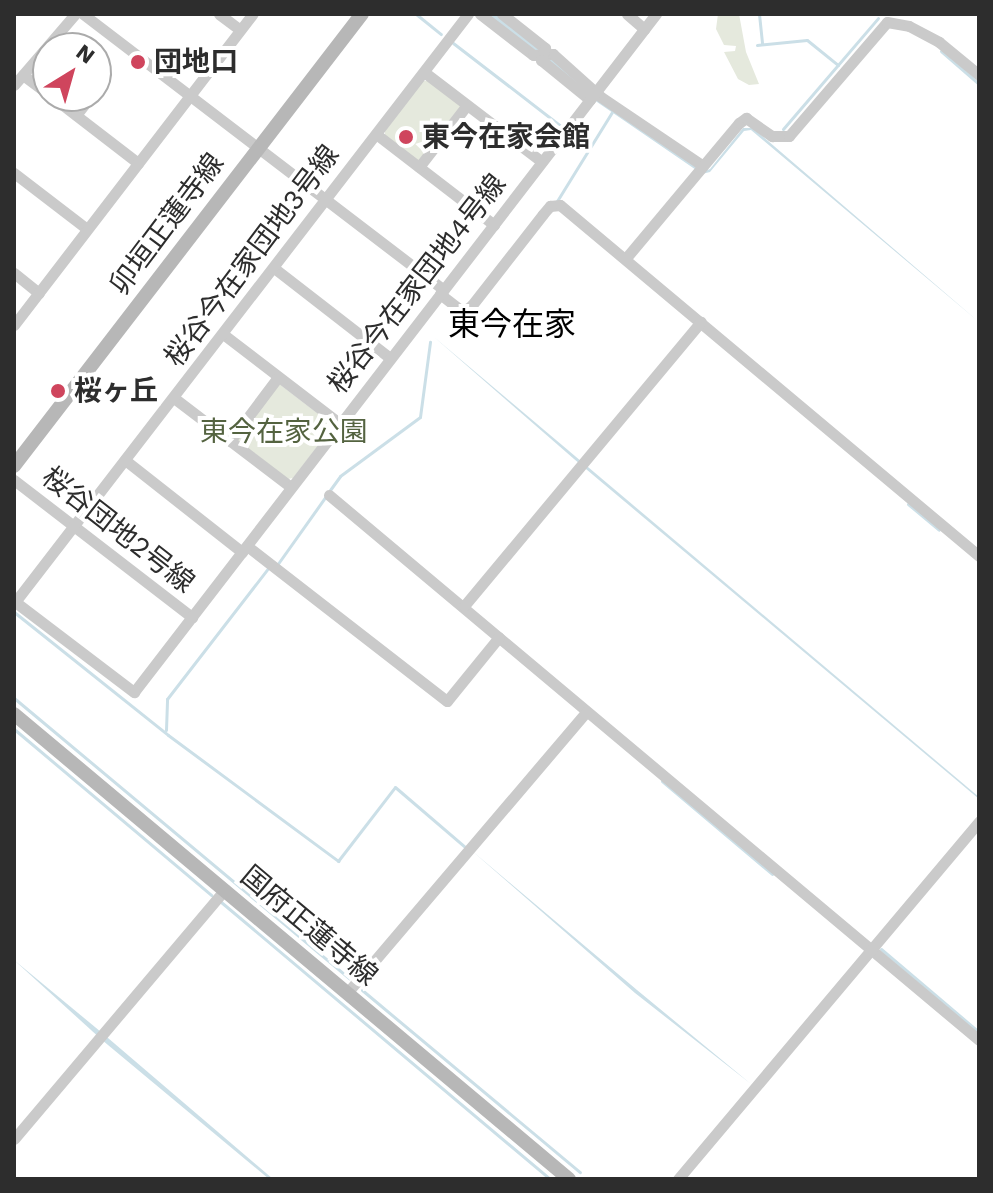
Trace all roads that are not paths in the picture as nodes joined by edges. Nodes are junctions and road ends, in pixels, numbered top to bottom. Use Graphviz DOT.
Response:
graph roads {
  1 [pos="75,14"];
  2 [pos="83,14"];
  3 [pos="219,14"];
  4 [pos="253,14"];
  5 [pos="362,14"];
  6 [pos="468,14"];
  7 [pos="480,14"];
  8 [pos="502,14"];
  9 [pos="627,14"];
  10 [pos="656,14"];
  11 [pos="644,29"];
  12 [pos="240,30"];
  13 [pos="60,32"];
  14 [pos="542,53"];
  15 [pos="32,65"];
  16 [pos="424,72"];
  17 [pos="23,75"];
  18 [pos="979,75"];
  19 [pos="32,82"];
  20 [pos="14,85"];
  21 [pos="191,95"];
  22 [pos="593,95"];
  23 [pos="467,105"];
  24 [pos="72,112"];
  25 [pos="78,112"];
  26 [pos="76,115"];
  27 [pos="376,134"];
  28 [pos="258,147"];
  29 [pos="542,162"];
  30 [pos="138,163"];
  31 [pos="702,165"];
  32 [pos="419,167"];
  33 [pos="14,173"];
  34 [pos="326,199"];
  35 [pos="494,225"];
  36 [pos="87,229"];
  37 [pos="626,258"];
  38 [pos="274,268"];
  39 [pos="14,273"];
  40 [pos="442,292"];
  41 [pos="39,293"];
  42 [pos="701,322"];
  43 [pos="14,325"];
  44 [pos="223,334"];
  45 [pos="390,358"];
  46 [pos="278,377"];
  47 [pos="174,398"];
  48 [pos="339,423"];
  49 [pos="230,441"];
  50 [pos="125,460"];
  51 [pos="14,466"];
  52 [pos="14,480"];
  53 [pos="291,487"];
  54 [pos="329,495"];
  55 [pos="74,526"];
  56 [pos="245,549"];
  57 [pos="979,556"];
  58 [pos="15,601"];
  59 [pos="464,606"];
  60 [pos="192,617"];
  61 [pos="499,637"];
  62 [pos="586,712"];
  63 [pos="14,714"];
  64 [pos="979,821"];
  65 [pos="225,889"];
  66 [pos="872,950"];
  67 [pos="347,993"];
  68 [pos="979,1040"];
  69 [pos="14,1139"];
  70 [pos="569,1179"];
  71 [pos="678,1179"];
  1 -- 13 [label="street"];
  2 -- 21 [label="street"];
  3 -- 12 [label="street"];
  4 -- 12 [label="street"];
  5 -- 28 [label="main road, 卯垣正蓮寺線"];
  6 -- 16 [label="street, 桜谷今在家団地3号線"];
  7 -- 14 [label="street"];
  8 -- 14 [label="street"];
  9 -- 11 [label="street"];
  10 -- 11 [label="street, 桜谷今在家団地4号線"];
  11 -- 22 [label="street, 桜谷今在家団地4号線"];
  12 -- 21 [label="street"];
  14 -- 22 [label="street"];
  15 -- 17 [label="street"];
  16 -- 23 [label="street"];
  16 -- 27 [label="street, 桜谷今在家団地3号線"];
  17 -- 19 [label="street"];
  17 -- 20 [label="street"];
  18 -- 31 [label="street"];
  21 -- 28 [label="street"];
  21 -- 30 [label="street"];
  22 -- 29 [label="street, 桜谷今在家団地4号線"];
  22 -- 31 [label="street"];
  23 -- 29 [label="street"];
  23 -- 32 [label="street"];
  24 -- 26 [label="street"];
  25 -- 26 [label="street"];
  26 -- 30 [label="street"];
  27 -- 32 [label="street"];
  27 -- 34 [label="street, 桜谷今在家団地3号線"];
  28 -- 34 [label="street"];
  28 -- 51 [label="main road, 卯垣正蓮寺線"];
  29 -- 35 [label="street, 桜谷今在家団地4号線"];
  30 -- 36 [label="street"];
  31 -- 37 [label="street"];
  32 -- 35 [label="street"];
  33 -- 36 [label="street"];
  34 -- 38 [label="street, 桜谷今在家団地3号線"];
  34 -- 40 [label="street"];
  35 -- 40 [label="street, 桜谷今在家団地4号線"];
  36 -- 41 [label="street"];
  37 -- 40 [label="street"];
  37 -- 42 [label="street"];
  38 -- 44 [label="street, 桜谷今在家団地3号線"];
  38 -- 45 [label="street"];
  39 -- 41 [label="street"];
  40 -- 45 [label="street, 桜谷今在家団地4号線"];
  41 -- 43 [label="street"];
  42 -- 57 [label="street"];
  42 -- 59 [label="street"];
  44 -- 46 [label="street"];
  44 -- 47 [label="street, 桜谷今在家団地3号線"];
  45 -- 48 [label="street, 桜谷今在家団地4号線"];
  46 -- 48 [label="street"];
  46 -- 49 [label="street"];
  47 -- 49 [label="street"];
  47 -- 50 [label="street, 桜谷今在家団地3号線"];
  48 -- 53 [label="street, 桜谷今在家団地4号線"];
  49 -- 53 [label="street"];
  50 -- 55 [label="street, 桜谷今在家団地3号線"];
  50 -- 56 [label="street"];
  52 -- 55 [label="street, 桜谷団地2号線"];
  53 -- 56 [label="street, 桜谷今在家団地4号線"];
  54 -- 59 [label="street"];
  55 -- 58 [label="street, 桜谷今在家団地3号線"];
  55 -- 60 [label="street, 桜谷団地2号線"];
  56 -- 60 [label="street, 桜谷今在家団地4号線"];
  56 -- 61 [label="street"];
  58 -- 60 [label="street, 桜谷今在家団地4号線"];
  59 -- 61 [label="street"];
  61 -- 62 [label="street"];
  62 -- 66 [label="street"];
  62 -- 67 [label="street"];
  63 -- 65 [label="main road, 国府正蓮寺線"];
  64 -- 66 [label="street"];
  65 -- 67 [label="main road, 国府正蓮寺線"];
  65 -- 69 [label="street"];
  66 -- 68 [label="street"];
  66 -- 71 [label="street"];
  67 -- 70 [label="main road, 国府正蓮寺線"];
}
